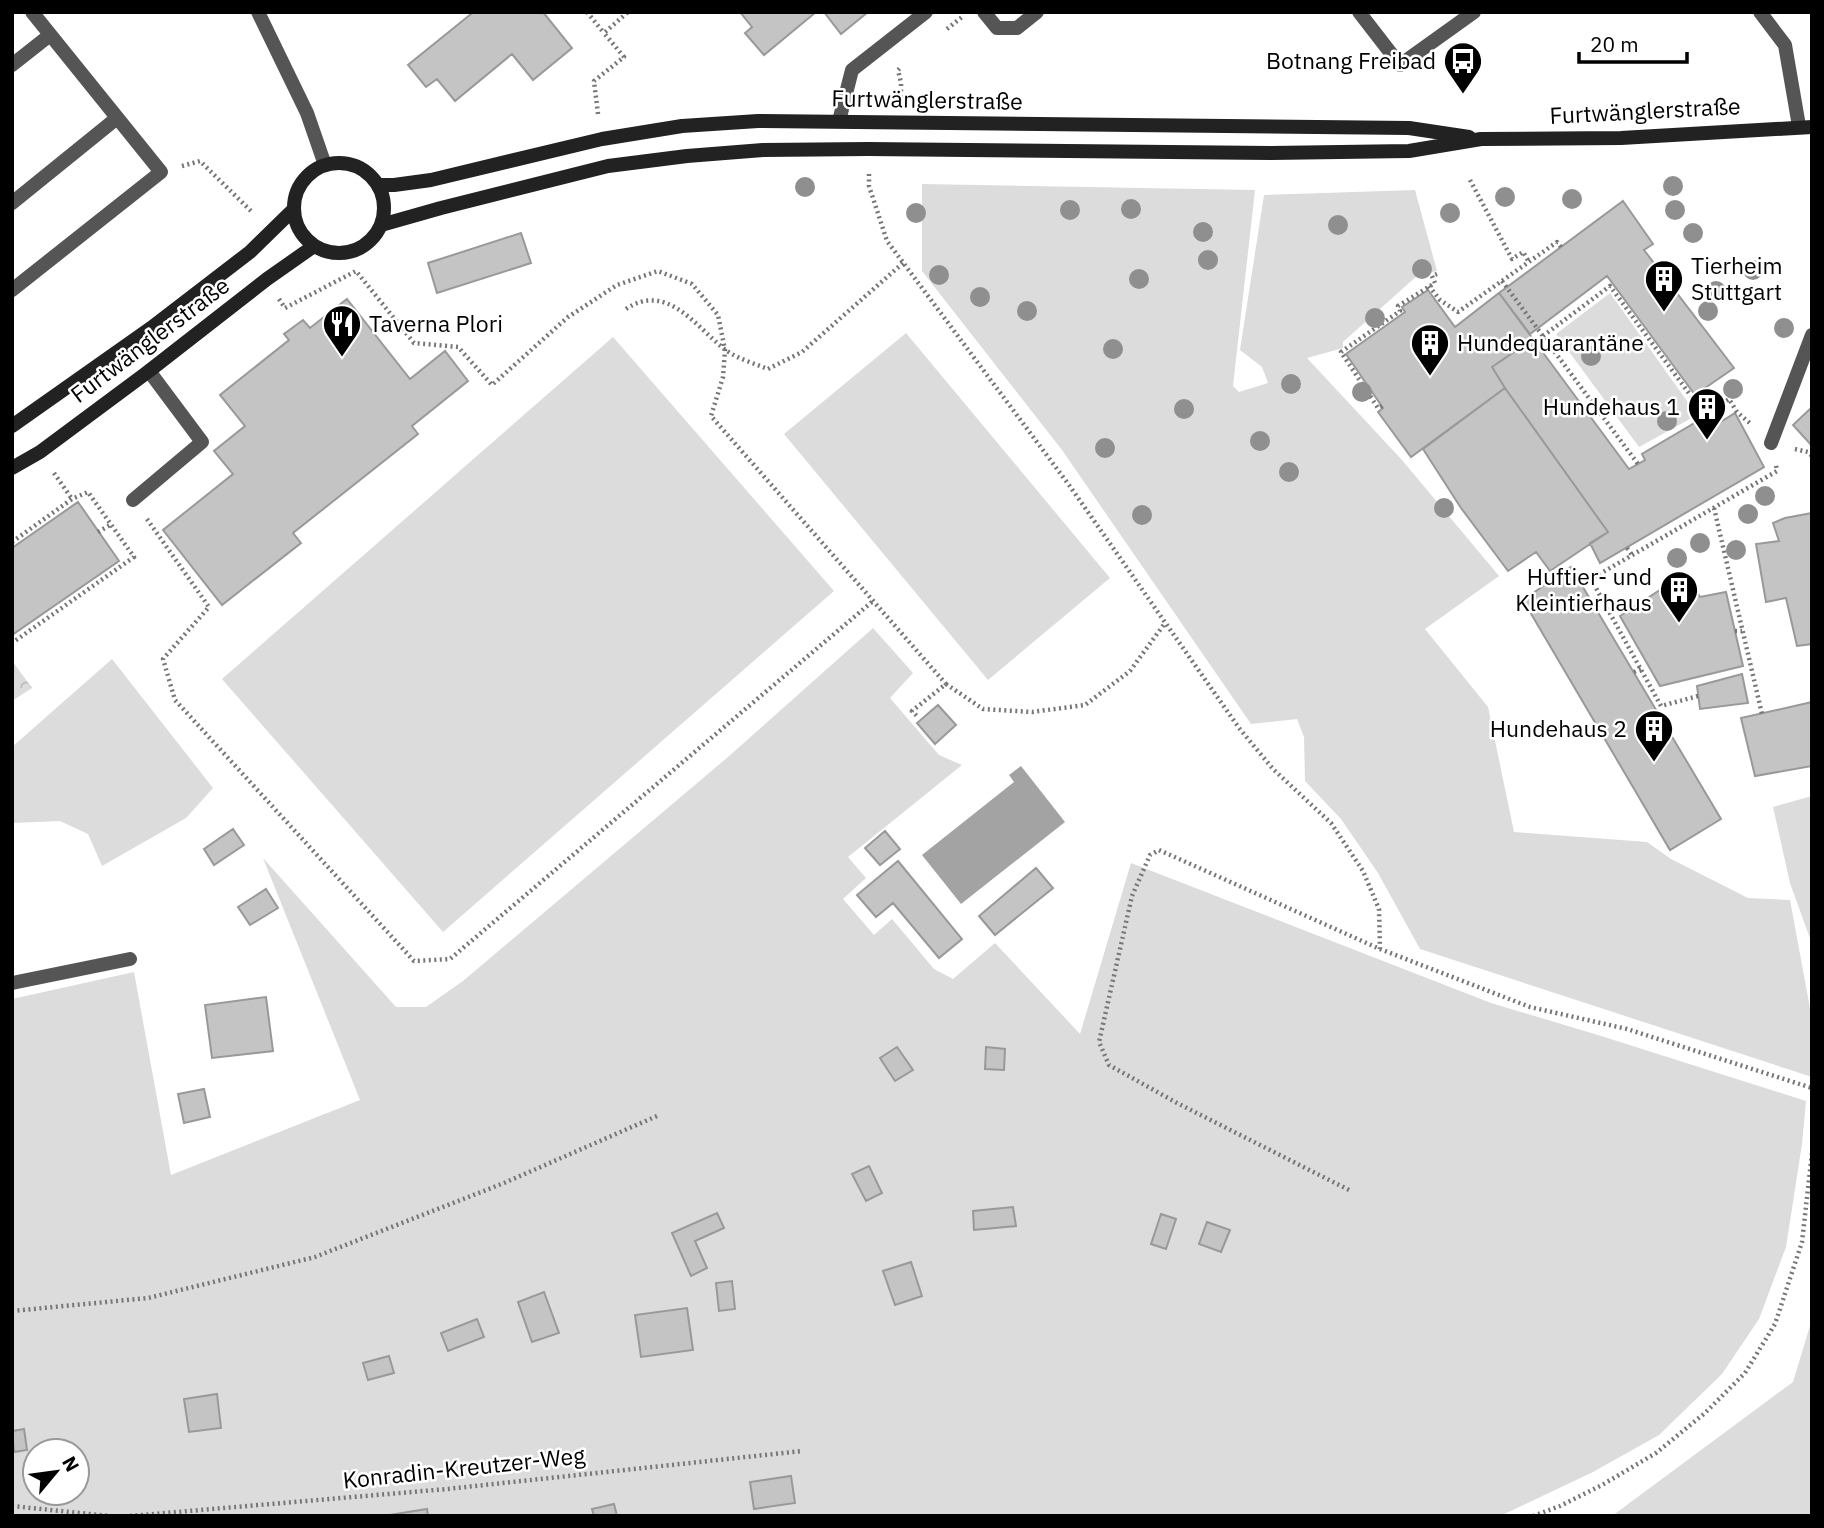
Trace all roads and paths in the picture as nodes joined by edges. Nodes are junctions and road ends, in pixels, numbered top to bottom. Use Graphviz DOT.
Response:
graph roads {
  1 [pos="32,12"];
  2 [pos="258,12"];
  3 [pos="587,12"];
  4 [pos="628,12"];
  5 [pos="926,12"];
  6 [pos="968,12"];
  7 [pos="984,12"];
  8 [pos="1037,12"];
  9 [pos="1359,12"];
  10 [pos="1474,12"];
  11 [pos="1759,12"];
  12 [pos="604,33"];
  13 [pos="50,35"];
  14 [pos="938,36"];
  15 [pos="908,61"];
  16 [pos="12,65"];
  17 [pos="901,83"];
  18 [pos="595,99"];
  19 [pos="117,118"];
  20 [pos="839,121"];
  21 [pos="1805,126"];
  22 [pos="1481,139"];
  23 [pos="868,149"];
  24 [pos="326,165"];
  25 [pos="161,172"];
  26 [pos="1470,180"];
  27 [pos="378,185"];
  28 [pos="12,203"];
  29 [pos="293,209"];
  30 [pos="260,221"];
  31 [pos="381,225"];
  32 [pos="314,246"];
  33 [pos="1561,247"];
  34 [pos="1529,261"];
  35 [pos="903,263"];
  36 [pos="1437,274"];
  37 [pos="267,278"];
  38 [pos="1502,281"];
  39 [pos="1429,286"];
  40 [pos="12,290"];
  41 [pos="626,309"];
  42 [pos="1543,335"];
  43 [pos="1812,335"];
  44 [pos="725,350"];
  45 [pos="149,371"];
  46 [pos="1382,406"];
  47 [pos="12,426"];
  48 [pos="1771,443"];
  49 [pos="1638,464"];
  50 [pos="12,468"];
  51 [pos="134,500"];
  52 [pos="1714,508"];
  53 [pos="112,524"];
  54 [pos="98,532"];
  55 [pos="162,540"];
  56 [pos="12,541"];
  57 [pos="1627,548"];
  58 [pos="1632,555"];
  59 [pos="873,601"];
  60 [pos="1165,623"];
  61 [pos="1735,631"];
  62 [pos="1742,631"];
  63 [pos="12,643"];
  64 [pos="1641,669"];
  65 [pos="1634,672"];
  66 [pos="946,684"];
  67 [pos="1698,696"];
  68 [pos="1762,714"];
  69 [pos="918,717"];
  70 [pos="1380,949"];
  71 [pos="130,959"];
  72 [pos="12,983"];
  73 [pos="1812,1088"];
  74 [pos="657,1116"];
  75 [pos="1812,1153"];
  76 [pos="1349,1190"];
  77 [pos="12,1311"];
  78 [pos="802,1451"];
  79 [pos="12,1506"];
  80 [pos="109,1516"];
  81 [pos="130,1516"];
  82 [pos="1533,1516"];
  1 -- 13 [label="street"];
  2 -- 24 [label="street"];
  3 -- 12 [label="path"];
  4 -- 12 [label="path"];
  5 -- 20 [label="street"];
  6 -- 14 [label="path"];
  7 -- 8 [label="street"];
  9 -- 10 [label="street"];
  11 -- 21 [label="street"];
  12 -- 18 [label="path"];
  13 -- 16 [label="street"];
  13 -- 19 [label="street"];
  15 -- 17 [label="path"];
  19 -- 25 [label="street"];
  19 -- 28 [label="street"];
  20 -- 22 [label="main road, Furtwänglerstraße"];
  20 -- 27 [label="main road, Furtwänglerstraße"];
  21 -- 22 [label="main road, Furtwänglerstraße"];
  22 -- 23 [label="main road, Furtwänglerstraße"];
  23 -- 31 [label="main road, Furtwänglerstraße"];
  23 -- 35 [label="path"];
  24 -- 27 [label="main road"];
  24 -- 29 [label="main road"];
  25 -- 30 [label="path"];
  25 -- 40 [label="street"];
  26 -- 34 [label="path"];
  27 -- 31 [label="main road"];
  29 -- 32 [label="main road"];
  29 -- 47 [label="main road, Furtwänglerstraße"];
  31 -- 32 [label="main road"];
  32 -- 37 [label="main road, Furtwänglerstraße"];
  33 -- 34 [label="path"];
  34 -- 38 [label="path"];
  35 -- 44 [label="path"];
  35 -- 60 [label="path"];
  36 -- 39 [label="path"];
  37 -- 44 [label="path"];
  37 -- 45 [label="main road, Furtwänglerstraße"];
  38 -- 39 [label="path"];
  38 -- 42 [label="path"];
  39 -- 46 [label="path"];
  41 -- 44 [label="path"];
  42 -- 48 [label="path"];
  42 -- 49 [label="path"];
  43 -- 48 [label="street"];
  44 -- 59 [label="path"];
  45 -- 50 [label="main road, Furtwänglerstraße"];
  45 -- 51 [label="street"];
  48 -- 52 [label="path"];
  52 -- 58 [label="path"];
  52 -- 62 [label="path"];
  53 -- 54 [label="path"];
  53 -- 56 [label="path"];
  53 -- 63 [label="path"];
  55 -- 59 [label="path"];
  57 -- 58 [label="path"];
  58 -- 64 [label="path"];
  59 -- 66 [label="path"];
  60 -- 66 [label="path"];
  60 -- 70 [label="path"];
  61 -- 62 [label="path"];
  62 -- 68 [label="path"];
  64 -- 65 [label="path"];
  64 -- 67 [label="path"];
  66 -- 69 [label="path"];
  70 -- 73 [label="path"];
  70 -- 76 [label="path"];
  71 -- 72 [label="street"];
  74 -- 77 [label="path"];
  75 -- 82 [label="path"];
  78 -- 81 [label="path, Konradin-Kreutzer-Weg"];
  79 -- 80 [label="path"];
}
